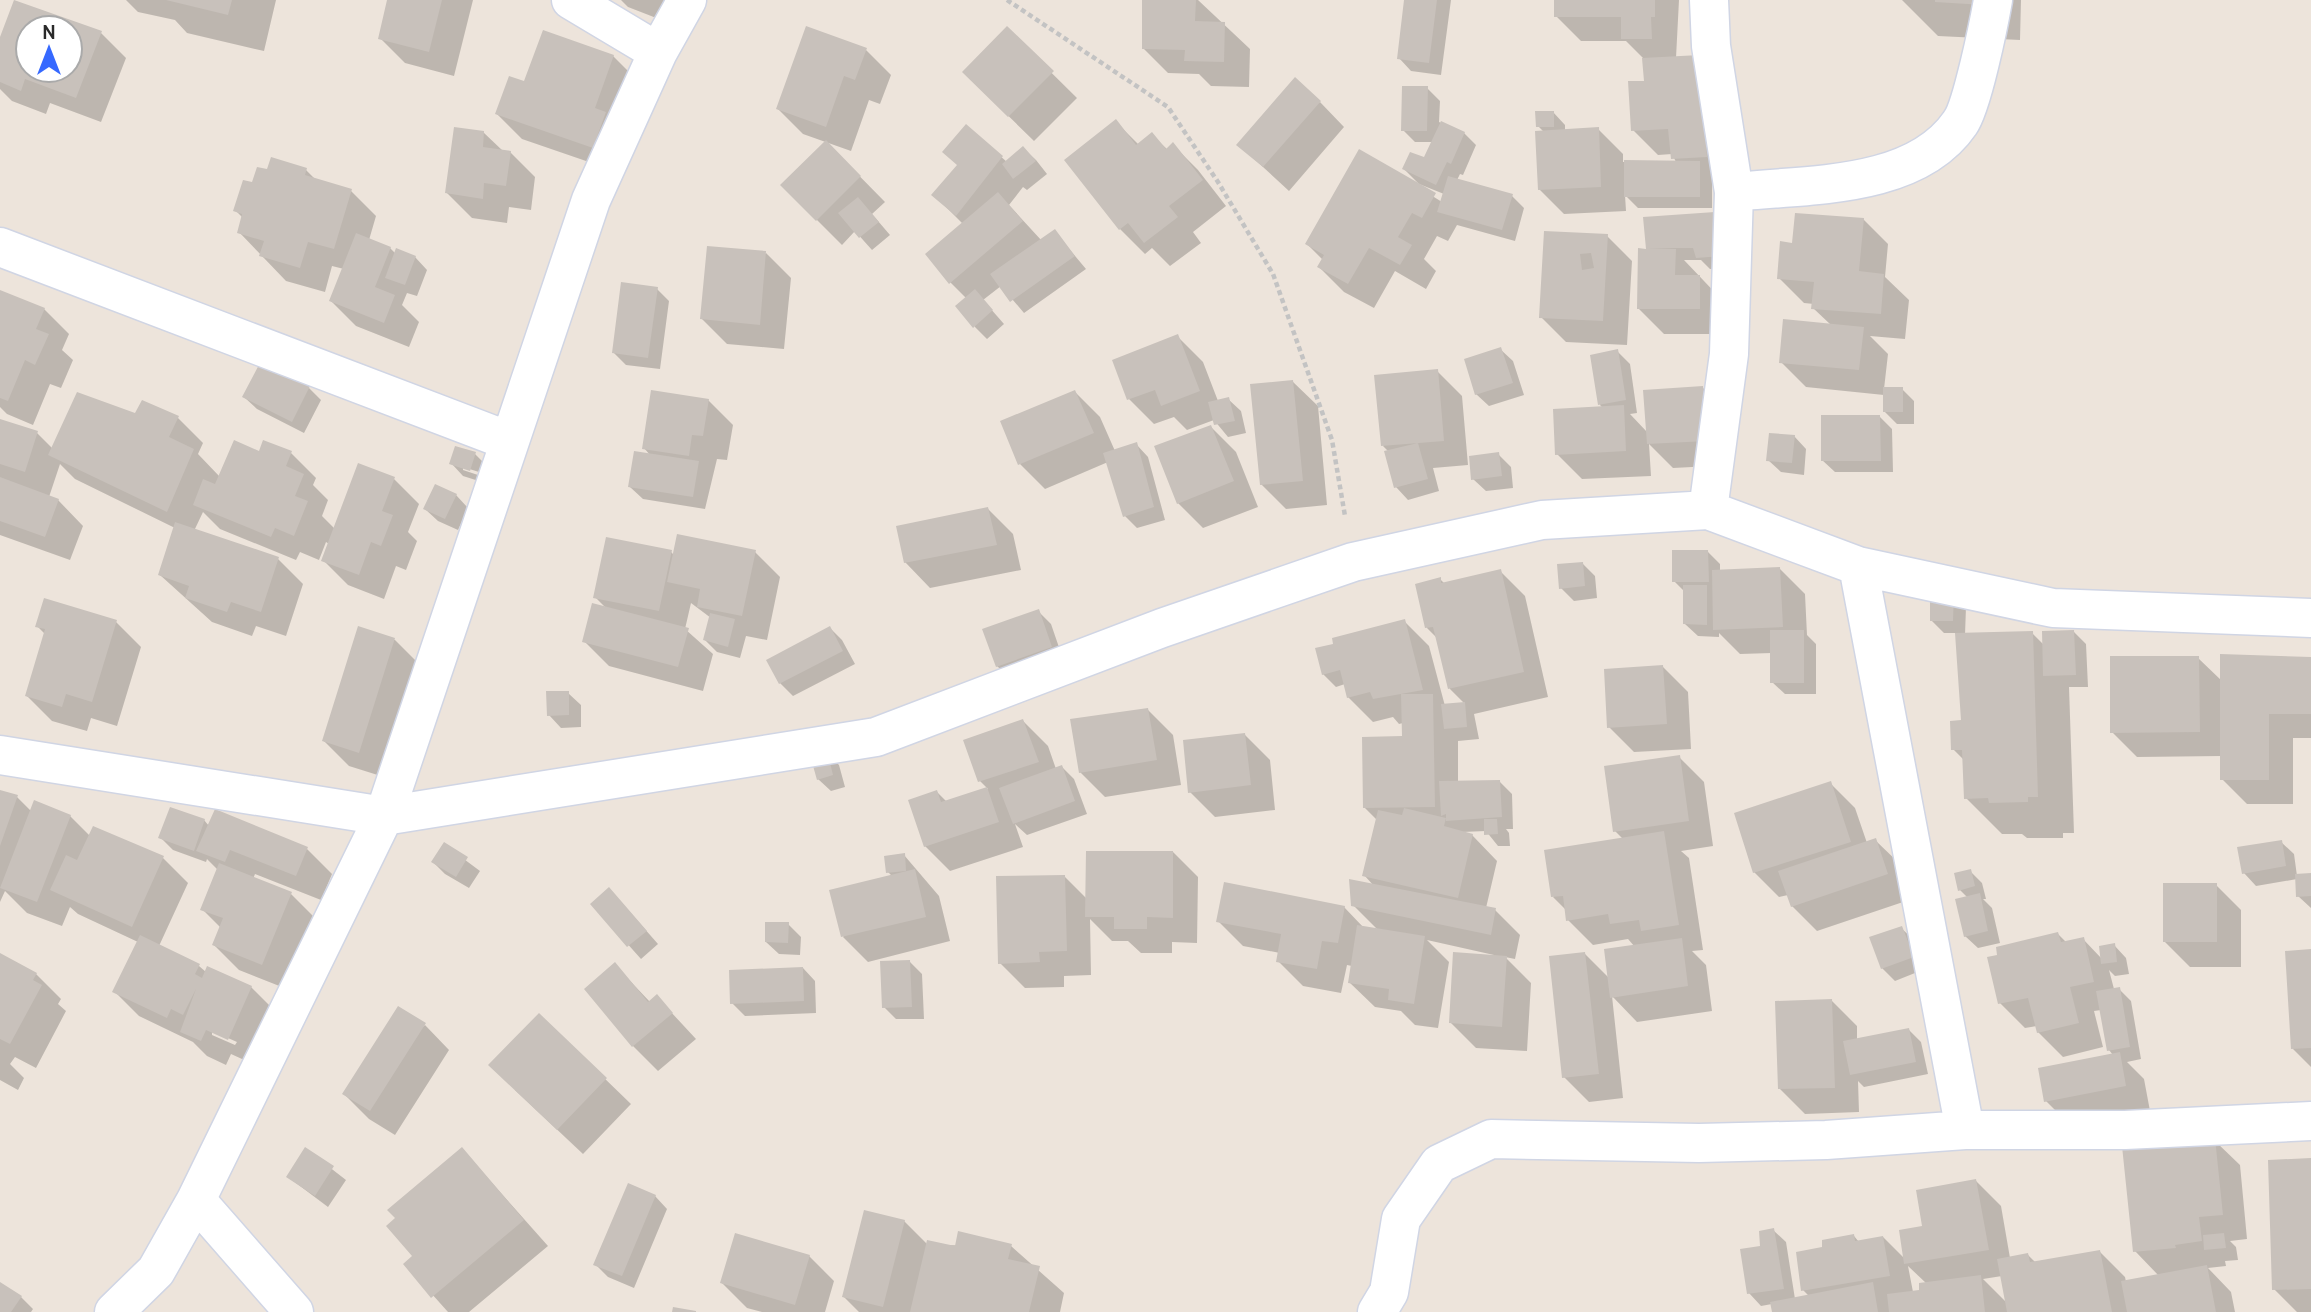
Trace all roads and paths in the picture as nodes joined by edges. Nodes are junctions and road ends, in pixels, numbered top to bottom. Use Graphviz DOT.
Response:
graph roads {
  1 [pos="571,0"];
  2 [pos="687,0"];
  3 [pos="1007,0"];
  4 [pos="1709,0"];
  5 [pos="1993,0"];
  6 [pos="658,52"];
  7 [pos="1734,192"];
  8 [pos="0,247"];
  9 [pos="509,441"];
  10 [pos="1709,510"];
  11 [pos="1353,562"];
  12 [pos="1858,566"];
  13 [pos="2311,618"];
  14 [pos="0,755"];
  15 [pos="384,816"];
  16 [pos="2311,1121"];
  17 [pos="1965,1130"];
  18 [pos="196,1200"];
  19 [pos="114,1312"];
  20 [pos="294,1312"];
  21 [pos="1377,1312"];
  1 -- 6 [label="street"];
  2 -- 6 [label="street"];
  3 -- 11 [label="path"];
  4 -- 7 [label="street"];
  5 -- 7 [label="street"];
  6 -- 9 [label="street"];
  7 -- 10 [label="street"];
  8 -- 9 [label="street"];
  9 -- 15 [label="street"];
  10 -- 11 [label="street"];
  10 -- 12 [label="street"];
  11 -- 15 [label="street"];
  12 -- 13 [label="street"];
  12 -- 17 [label="street"];
  14 -- 15 [label="street"];
  15 -- 18 [label="street"];
  16 -- 17 [label="street"];
  17 -- 21 [label="street"];
  18 -- 19 [label="street"];
  18 -- 20 [label="street"];
}
